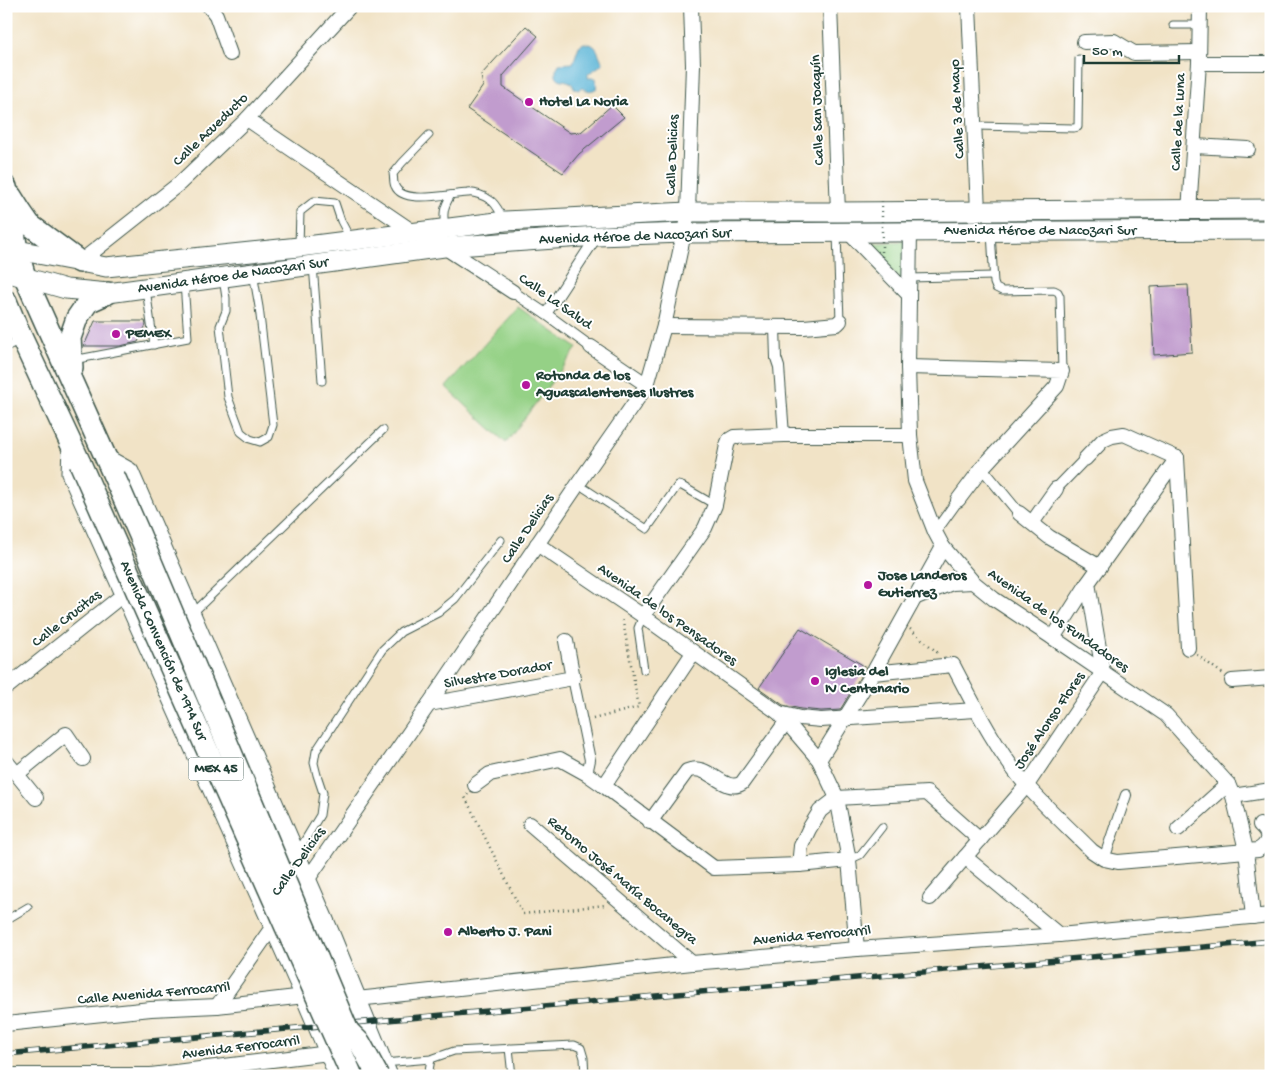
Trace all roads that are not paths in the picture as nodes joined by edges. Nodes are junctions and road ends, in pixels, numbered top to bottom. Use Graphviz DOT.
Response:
graph roads {
  1 [pos="209,6"];
  2 [pos="350,6"];
  3 [pos="691,6"];
  4 [pos="830,6"];
  5 [pos="969,6"];
  6 [pos="1200,6"];
  7 [pos="1173,25"];
  8 [pos="1200,25"];
  9 [pos="1084,42"];
  10 [pos="230,54"];
  11 [pos="1199,57"];
  12 [pos="1079,59"];
  13 [pos="1271,63"];
  14 [pos="247,120"];
  15 [pos="975,126"];
  16 [pos="430,135"];
  17 [pos="1194,146"];
  18 [pos="1248,148"];
  19 [pos="6,187"];
  20 [pos="451,196"];
  21 [pos="1271,209"];
  22 [pos="1189,210"];
  23 [pos="978,211"];
  24 [pos="688,212"];
  25 [pos="838,212"];
  26 [pos="505,221"];
  27 [pos="1271,230"];
  28 [pos="991,231"];
  29 [pos="415,232"];
  30 [pos="910,232"];
  31 [pos="684,233"];
  32 [pos="843,233"];
  33 [pos="597,236"];
  34 [pos="444,238"];
  35 [pos="351,240"];
  36 [pos="12,248"];
  37 [pos="299,248"];
  38 [pos="80,262"];
  39 [pos="313,264"];
  40 [pos="253,273"];
  41 [pos="16,274"];
  42 [pos="993,276"];
  43 [pos="222,278"];
  44 [pos="909,278"];
  45 [pos="184,283"];
  46 [pos="146,288"];
  47 [pos="513,292"];
  48 [pos="108,293"];
  49 [pos="909,294"];
  50 [pos="6,301"];
  51 [pos="546,314"];
  52 [pos="840,321"];
  53 [pos="664,326"];
  54 [pos="775,327"];
  55 [pos="13,332"];
  56 [pos="154,345"];
  57 [pos="591,347"];
  58 [pos="68,362"];
  59 [pos="908,367"];
  60 [pos="1062,371"];
  61 [pos="322,381"];
  62 [pos="647,385"];
  63 [pos="383,430"];
  64 [pos="910,435"];
  65 [pos="784,436"];
  66 [pos="76,454"];
  67 [pos="1177,458"];
  68 [pos="1085,459"];
  69 [pos="110,468"];
  70 [pos="982,468"];
  71 [pos="578,484"];
  72 [pos="1056,489"];
  73 [pos="958,500"];
  74 [pos="714,505"];
  75 [pos="1019,513"];
  76 [pos="1032,523"];
  77 [pos="935,532"];
  78 [pos="501,540"];
  79 [pos="537,544"];
  80 [pos="943,547"];
  81 [pos="1100,567"];
  82 [pos="972,582"];
  83 [pos="1088,583"];
  84 [pos="124,594"];
  85 [pos="914,598"];
  86 [pos="191,615"];
  87 [pos="643,616"];
  88 [pos="1053,638"];
  89 [pos="566,641"];
  90 [pos="1188,648"];
  91 [pos="693,653"];
  92 [pos="644,670"];
  93 [pos="1103,672"];
  94 [pos="873,673"];
  95 [pos="573,678"];
  96 [pos="1271,678"];
  97 [pos="1232,681"];
  98 [pos="6,688"];
  99 [pos="429,704"];
  100 [pos="976,710"];
  101 [pos="782,717"];
  102 [pos="845,718"];
  103 [pos="83,759"];
  104 [pos="819,760"];
  105 [pos="6,761"];
  106 [pos="17,774"];
  107 [pos="587,774"];
  108 [pos="475,785"];
  109 [pos="1027,785"];
  110 [pos="604,786"];
  111 [pos="1230,790"];
  112 [pos="1271,790"];
  113 [pos="1126,795"];
  114 [pos="36,798"];
  115 [pos="837,798"];
  116 [pos="650,822"];
  117 [pos="530,824"];
  118 [pos="1260,825"];
  119 [pos="882,827"];
  120 [pos="1178,829"];
  121 [pos="980,840"];
  122 [pos="1246,850"];
  123 [pos="295,856"];
  124 [pos="966,857"];
  125 [pos="1104,859"];
  126 [pos="849,860"];
  127 [pos="799,865"];
  128 [pos="307,882"];
  129 [pos="930,898"];
  130 [pos="28,907"];
  131 [pos="1271,915"];
  132 [pos="1253,916"];
  133 [pos="6,920"];
  134 [pos="273,926"];
  135 [pos="330,934"];
  136 [pos="1059,935"];
  137 [pos="857,949"];
  138 [pos="286,956"];
  139 [pos="692,963"];
  140 [pos="305,996"];
  141 [pos="357,999"];
  142 [pos="217,1006"];
  143 [pos="7,1022"];
  144 [pos="348,1030"];
  145 [pos="373,1038"];
  146 [pos="509,1048"];
  147 [pos="431,1059"];
  148 [pos="333,1062"];
  149 [pos="384,1073"];
  150 [pos="6,1075"];
  151 [pos="151,1075"];
  152 [pos="351,1076"];
  153 [pos="366,1076"];
  154 [pos="428,1076"];
  155 [pos="512,1076"];
  156 [pos="585,1076"];
  1 -- 10 [label="street"];
  2 -- 14 [label="street, Calle Acueducto"];
  3 -- 24 [label="street, Calle Delicias"];
  4 -- 25 [label="street, Calle San Joaquín"];
  5 -- 15 [label="street, Calle 3 de Mayo"];
  6 -- 8 [label="street, Calle de la Luna"];
  7 -- 8 [label="lane"];
  8 -- 11 [label="street, Calle de la Luna"];
  9 -- 11 [label="street"];
  11 -- 13 [label="street"];
  11 -- 17 [label="street, Calle de la Luna"];
  12 -- 15 [label="lane"];
  14 -- 29 [label="street"];
  14 -- 38 [label="street, Calle Acueducto"];
  15 -- 23 [label="street, Calle 3 de Mayo"];
  16 -- 20 [label="lane"];
  17 -- 18 [label="street"];
  17 -- 22 [label="street, Calle de la Luna"];
  19 -- 36 [label="main road"];
  19 -- 38 [label="main road"];
  20 -- 26 [label="lane"];
  20 -- 34 [label="lane"];
  21 -- 22 [label="main road, Avenida Héroe de Nacozari Sur"];
  22 -- 23 [label="main road, Avenida Héroe de Nacozari Sur"];
  23 -- 25 [label="main road, Avenida Héroe de Nacozari Sur"];
  24 -- 25 [label="main road, Avenida Héroe de Nacozari Sur"];
  24 -- 26 [label="main road, Avenida Héroe de Nacozari Sur"];
  24 -- 31 [label="street, Calle Delicias"];
  26 -- 34 [label="main road, Avenida Héroe de Nacozari Sur"];
  27 -- 28 [label="main road, Avenida Héroe de Nacozari Sur"];
  28 -- 30 [label="main road, Avenida Héroe de Nacozari Sur"];
  28 -- 42 [label="lane"];
  29 -- 34 [label="main road, Avenida Héroe de Nacozari Sur"];
  29 -- 35 [label="main road, Avenida Héroe de Nacozari Sur"];
  30 -- 32 [label="main road, Avenida Héroe de Nacozari Sur"];
  30 -- 44 [label="street, Avenida de los Fundadores"];
  31 -- 32 [label="main road, Avenida Héroe de Nacozari Sur"];
  31 -- 33 [label="main road, Avenida Héroe de Nacozari Sur"];
  31 -- 53 [label="street, Calle Delicias"];
  32 -- 49 [label="street"];
  32 -- 52 [label="lane"];
  33 -- 34 [label="main road, Avenida Héroe de Nacozari Sur"];
  33 -- 51 [label="street"];
  34 -- 39 [label="main road, Avenida Héroe de Nacozari Sur"];
  34 -- 47 [label="street, Calle La Salud"];
  35 -- 37 [label="main road, Avenida Héroe de Nacozari Sur"];
  35 -- 37 [label="lane"];
  36 -- 38 [label="main road, Avenida Héroe de Nacozari Sur"];
  36 -- 41 [label="main road"];
  37 -- 38 [label="main road, Avenida Héroe de Nacozari Sur"];
  39 -- 40 [label="main road, Avenida Héroe de Nacozari Sur"];
  39 -- 61 [label="lane"];
  40 -- 43 [label="main road, Avenida Héroe de Nacozari Sur"];
  40 -- 43 [label="lane"];
  41 -- 48 [label="main road, Avenida Héroe de Nacozari Sur"];
  41 -- 58 [label="main road"];
  42 -- 44 [label="lane"];
  42 -- 60 [label="lane"];
  43 -- 45 [label="main road, Avenida Héroe de Nacozari Sur"];
  44 -- 49 [label="street, Avenida de los Fundadores"];
  45 -- 46 [label="main road, Avenida Héroe de Nacozari Sur"];
  45 -- 56 [label="lane"];
  46 -- 48 [label="main road, Avenida Héroe de Nacozari Sur"];
  46 -- 56 [label="lane"];
  47 -- 51 [label="street, Calle La Salud"];
  48 -- 58 [label="main road"];
  49 -- 59 [label="street, Avenida de los Fundadores"];
  50 -- 55 [label="main road, Avenida Convención de 1914 Sur / MEX 45"];
  51 -- 57 [label="street, Calle La Salud"];
  52 -- 54 [label="street"];
  53 -- 54 [label="street"];
  53 -- 62 [label="street, Calle Delicias"];
  54 -- 65 [label="street"];
  55 -- 66 [label="main road, Avenida Convención de 1914 Sur / MEX 45"];
  56 -- 58 [label="lane"];
  57 -- 62 [label="street, Calle La Salud"];
  58 -- 69 [label="main road, Avenida Convención de 1914 Sur / MEX 45"];
  59 -- 60 [label="street"];
  59 -- 64 [label="street, Avenida de los Fundadores"];
  60 -- 70 [label="street"];
  62 -- 71 [label="street, Calle Delicias"];
  63 -- 86 [label="lane"];
  64 -- 65 [label="street"];
  64 -- 77 [label="street, Avenida de los Fundadores"];
  65 -- 74 [label="street"];
  66 -- 84 [label="main road, Avenida Convención de 1914 Sur"];
  66 -- 152 [label="main road, Avenida Convención de 1914 Sur / MEX 45, bridge"];
  67 -- 68 [label="street"];
  67 -- 81 [label="street"];
  67 -- 90 [label="street"];
  68 -- 72 [label="street"];
  69 -- 86 [label="main road"];
  69 -- 144 [label="main road, Avenida Convención de 1914 Sur / MEX 45, bridge"];
  70 -- 73 [label="street"];
  70 -- 75 [label="street"];
  71 -- 74 [label="lane"];
  71 -- 79 [label="street, Calle Delicias"];
  72 -- 76 [label="street"];
  73 -- 77 [label="street"];
  74 -- 87 [label="street"];
  75 -- 76 [label="street"];
  76 -- 81 [label="street"];
  77 -- 80 [label="street, Avenida de los Fundadores"];
  78 -- 123 [label="lane"];
  79 -- 87 [label="street, Avenida de los Pensadores"];
  79 -- 99 [label="street, Calle Delicias"];
  80 -- 82 [label="street, Avenida de los Fundadores"];
  80 -- 85 [label="street"];
  81 -- 83 [label="street"];
  82 -- 85 [label="street"];
  82 -- 88 [label="street, Avenida de los Fundadores"];
  83 -- 88 [label="street"];
  83 -- 93 [label="street, José Alonso Flores"];
  84 -- 98 [label="street, Calle Crucitas"];
  84 -- 134 [label="main road, Avenida Convención de 1914 Sur"];
  85 -- 94 [label="street"];
  86 -- 123 [label="main road"];
  87 -- 91 [label="street, Avenida de los Pensadores"];
  87 -- 92 [label="lane"];
  88 -- 93 [label="street, Avenida de los Fundadores"];
  89 -- 95 [label="street, Silvestre Dorador"];
  91 -- 101 [label="street, Avenida de los Pensadores"];
  91 -- 110 [label="street"];
  93 -- 109 [label="street, José Alonso Flores"];
  93 -- 111 [label="street, Avenida de los Fundadores"];
  94 -- 100 [label="street"];
  94 -- 102 [label="street"];
  95 -- 99 [label="street, Silvestre Dorador"];
  95 -- 107 [label="street, Silvestre Dorador"];
  96 -- 97 [label="street"];
  99 -- 128 [label="street, Calle Delicias"];
  100 -- 102 [label="street, Avenida de los Pensadores"];
  100 -- 109 [label="street"];
  101 -- 102 [label="street, Avenida de los Pensadores"];
  101 -- 104 [label="street, Avenida de los Pensadores"];
  101 -- 116 [label="street"];
  102 -- 104 [label="street"];
  103 -- 106 [label="street"];
  104 -- 115 [label="street, Avenida de los Pensadores"];
  105 -- 106 [label="street"];
  106 -- 114 [label="street"];
  107 -- 108 [label="street"];
  107 -- 110 [label="street"];
  109 -- 121 [label="street, José Alonso Flores"];
  109 -- 125 [label="street"];
  110 -- 116 [label="street"];
  111 -- 112 [label="street"];
  111 -- 120 [label="street"];
  111 -- 122 [label="street, Avenida de los Fundadores"];
  113 -- 125 [label="street"];
  115 -- 121 [label="street"];
  115 -- 126 [label="street, Avenida de los Pensadores"];
  115 -- 127 [label="street"];
  116 -- 127 [label="street"];
  117 -- 139 [label="street, Retorno José María Bocanegra"];
  118 -- 122 [label="street"];
  119 -- 126 [label="lane"];
  121 -- 124 [label="street, José Alonso Flores"];
  122 -- 125 [label="street"];
  122 -- 132 [label="street, Avenida de los Fundadores"];
  123 -- 128 [label="main road"];
  124 -- 129 [label="street, José Alonso Flores"];
  124 -- 136 [label="street"];
  126 -- 127 [label="street"];
  126 -- 137 [label="street, Avenida de los Pensadores"];
  128 -- 134 [label="street, Calle Delicias"];
  128 -- 135 [label="main road"];
  130 -- 133 [label="lane"];
  131 -- 132 [label="street, Avenida Ferrocarril"];
  132 -- 136 [label="street, Avenida Ferrocarril"];
  134 -- 138 [label="main road, Avenida Convención de 1914 Sur"];
  134 -- 142 [label="street, Calle Delicias"];
  135 -- 138 [label="main road"];
  135 -- 141 [label="main road"];
  136 -- 137 [label="street, Avenida Ferrocarril"];
  137 -- 139 [label="street, Avenida Ferrocarril"];
  138 -- 140 [label="main road, Avenida Convención de 1914 Sur"];
  139 -- 141 [label="street, Avenida Ferrocarril"];
  140 -- 142 [label="street, Calle Avenida Ferrocarril"];
  140 -- 148 [label="main road, Avenida Convención de 1914 Sur"];
  141 -- 145 [label="main road"];
  142 -- 143 [label="street, Calle Avenida Ferrocarril"];
  144 -- 149 [label="main road, bridge"];
  144 -- 153 [label="main road, Avenida Convención de 1914 Sur / MEX 45"];
  145 -- 148 [label="main road"];
  145 -- 149 [label="main road"];
  146 -- 147 [label="lane"];
  146 -- 155 [label="lane"];
  146 -- 156 [label="lane"];
  147 -- 149 [label="lane"];
  147 -- 154 [label="lane"];
  148 -- 151 [label="street, Avenida Ferrocarril"];
  149 -- 152 [label="main road"];
  150 -- 151 [label="street, Avenida Ferrocarril"];
}
